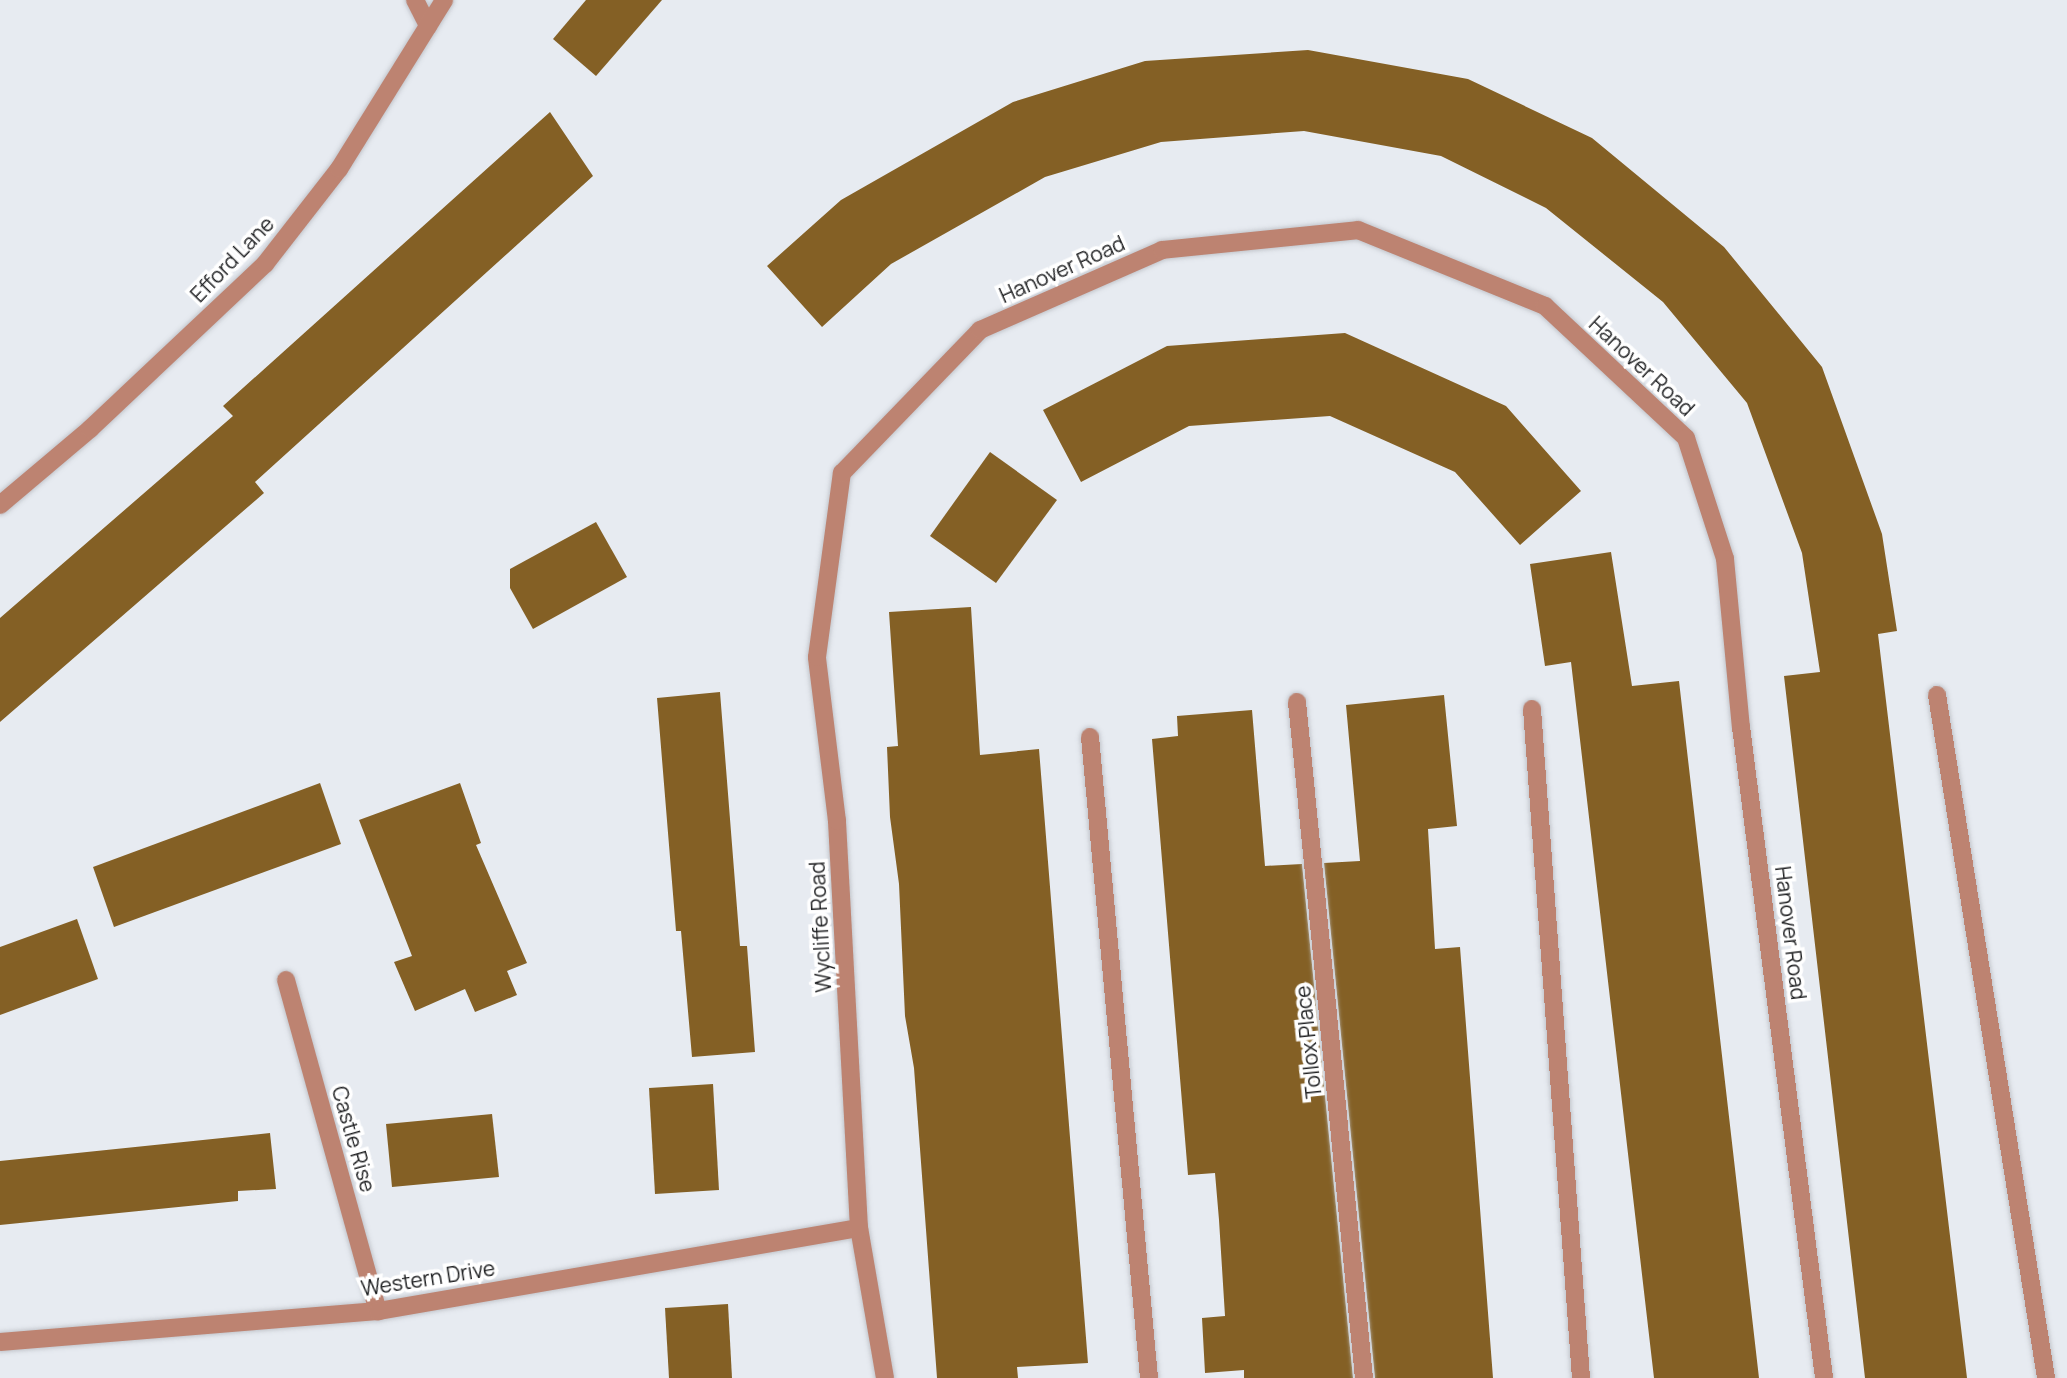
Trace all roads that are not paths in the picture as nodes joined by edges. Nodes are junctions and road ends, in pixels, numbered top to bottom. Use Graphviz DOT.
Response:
graph roads {
  1 [pos="415,0"];
  2 [pos="444,0"];
  3 [pos="428,26"];
  4 [pos="842,473"];
  5 [pos="0,505"];
  6 [pos="1937,695"];
  7 [pos="1297,702"];
  8 [pos="1532,709"];
  9 [pos="1090,737"];
  10 [pos="286,980"];
  11 [pos="859,1228"];
  12 [pos="378,1311"];
  13 [pos="0,1342"];
  14 [pos="886,1378"];
  15 [pos="1149,1378"];
  16 [pos="1364,1378"];
  17 [pos="1581,1378"];
  18 [pos="1824,1378"];
  19 [pos="2046,1378"];
  1 -- 3 [label="street"];
  2 -- 3 [label="street, Efford Lane"];
  3 -- 5 [label="street, Efford Lane"];
  4 -- 11 [label="street, Wycliffe Road"];
  4 -- 18 [label="street, Hanover Road"];
  6 -- 19 [label="street"];
  7 -- 16 [label="street, Tollox Place"];
  8 -- 17 [label="street"];
  9 -- 15 [label="street"];
  10 -- 12 [label="street, Castle Rise"];
  11 -- 12 [label="street, Western Drive"];
  11 -- 14 [label="street, Wycliffe Road"];
  12 -- 13 [label="street, Western Drive"];
}
